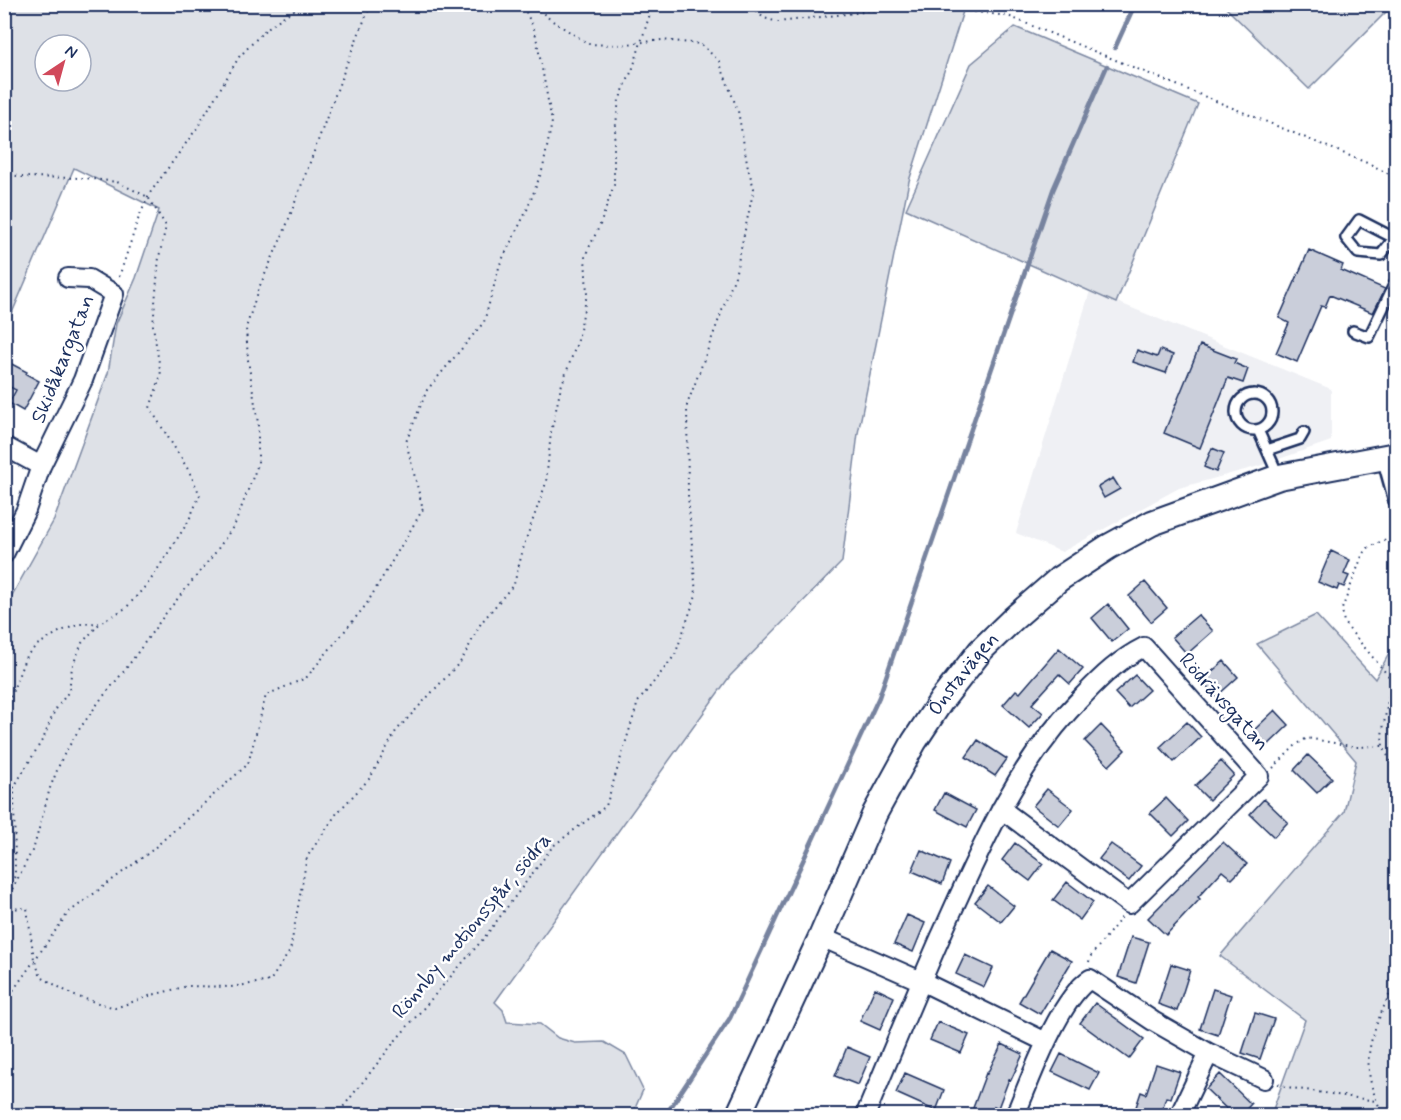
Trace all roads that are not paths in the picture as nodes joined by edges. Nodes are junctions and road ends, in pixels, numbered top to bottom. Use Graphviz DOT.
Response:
graph roads {
  1 [pos="1395,239"];
  2 [pos="68,278"];
  3 [pos="1396,281"];
  4 [pos="1353,331"];
  5 [pos="1258,430"];
  6 [pos="1304,432"];
  7 [pos="4,446"];
  8 [pos="1267,450"];
  9 [pos="1389,456"];
  10 [pos="41,466"];
  11 [pos="1279,477"];
  12 [pos="1394,501"];
  13 [pos="4,554"];
  14 [pos="1001,809"];
  15 [pos="820,937"];
  16 [pos="921,981"];
  17 [pos="1046,1042"];
  18 [pos="1209,1053"];
  19 [pos="1264,1079"];
  20 [pos="738,1116"];
  21 [pos="865,1116"];
  22 [pos="1015,1116"];
  23 [pos="1179,1116"];
  1 -- 1 [label="lane"];
  2 -- 10 [label="street, Skidåkargatan"];
  3 -- 4 [label="lane"];
  5 -- 5 [label="lane"];
  5 -- 8 [label="lane"];
  6 -- 8 [label="lane"];
  7 -- 10 [label="street"];
  8 -- 11 [label="lane"];
  9 -- 11 [label="street, Önstavägen"];
  9 -- 12 [label="lane"];
  10 -- 13 [label="street, Skidåkargatan"];
  11 -- 15 [label="street, Önstavägen"];
  14 -- 14 [label="street, Rödrävsgatan"];
  14 -- 16 [label="street, Rödrävsgatan"];
  15 -- 16 [label="street"];
  15 -- 20 [label="street, Önstavägen"];
  16 -- 17 [label="street"];
  16 -- 21 [label="street, Rödrävsgatan"];
  17 -- 18 [label="street"];
  17 -- 22 [label="street"];
  18 -- 19 [label="street"];
  18 -- 23 [label="street"];
}
